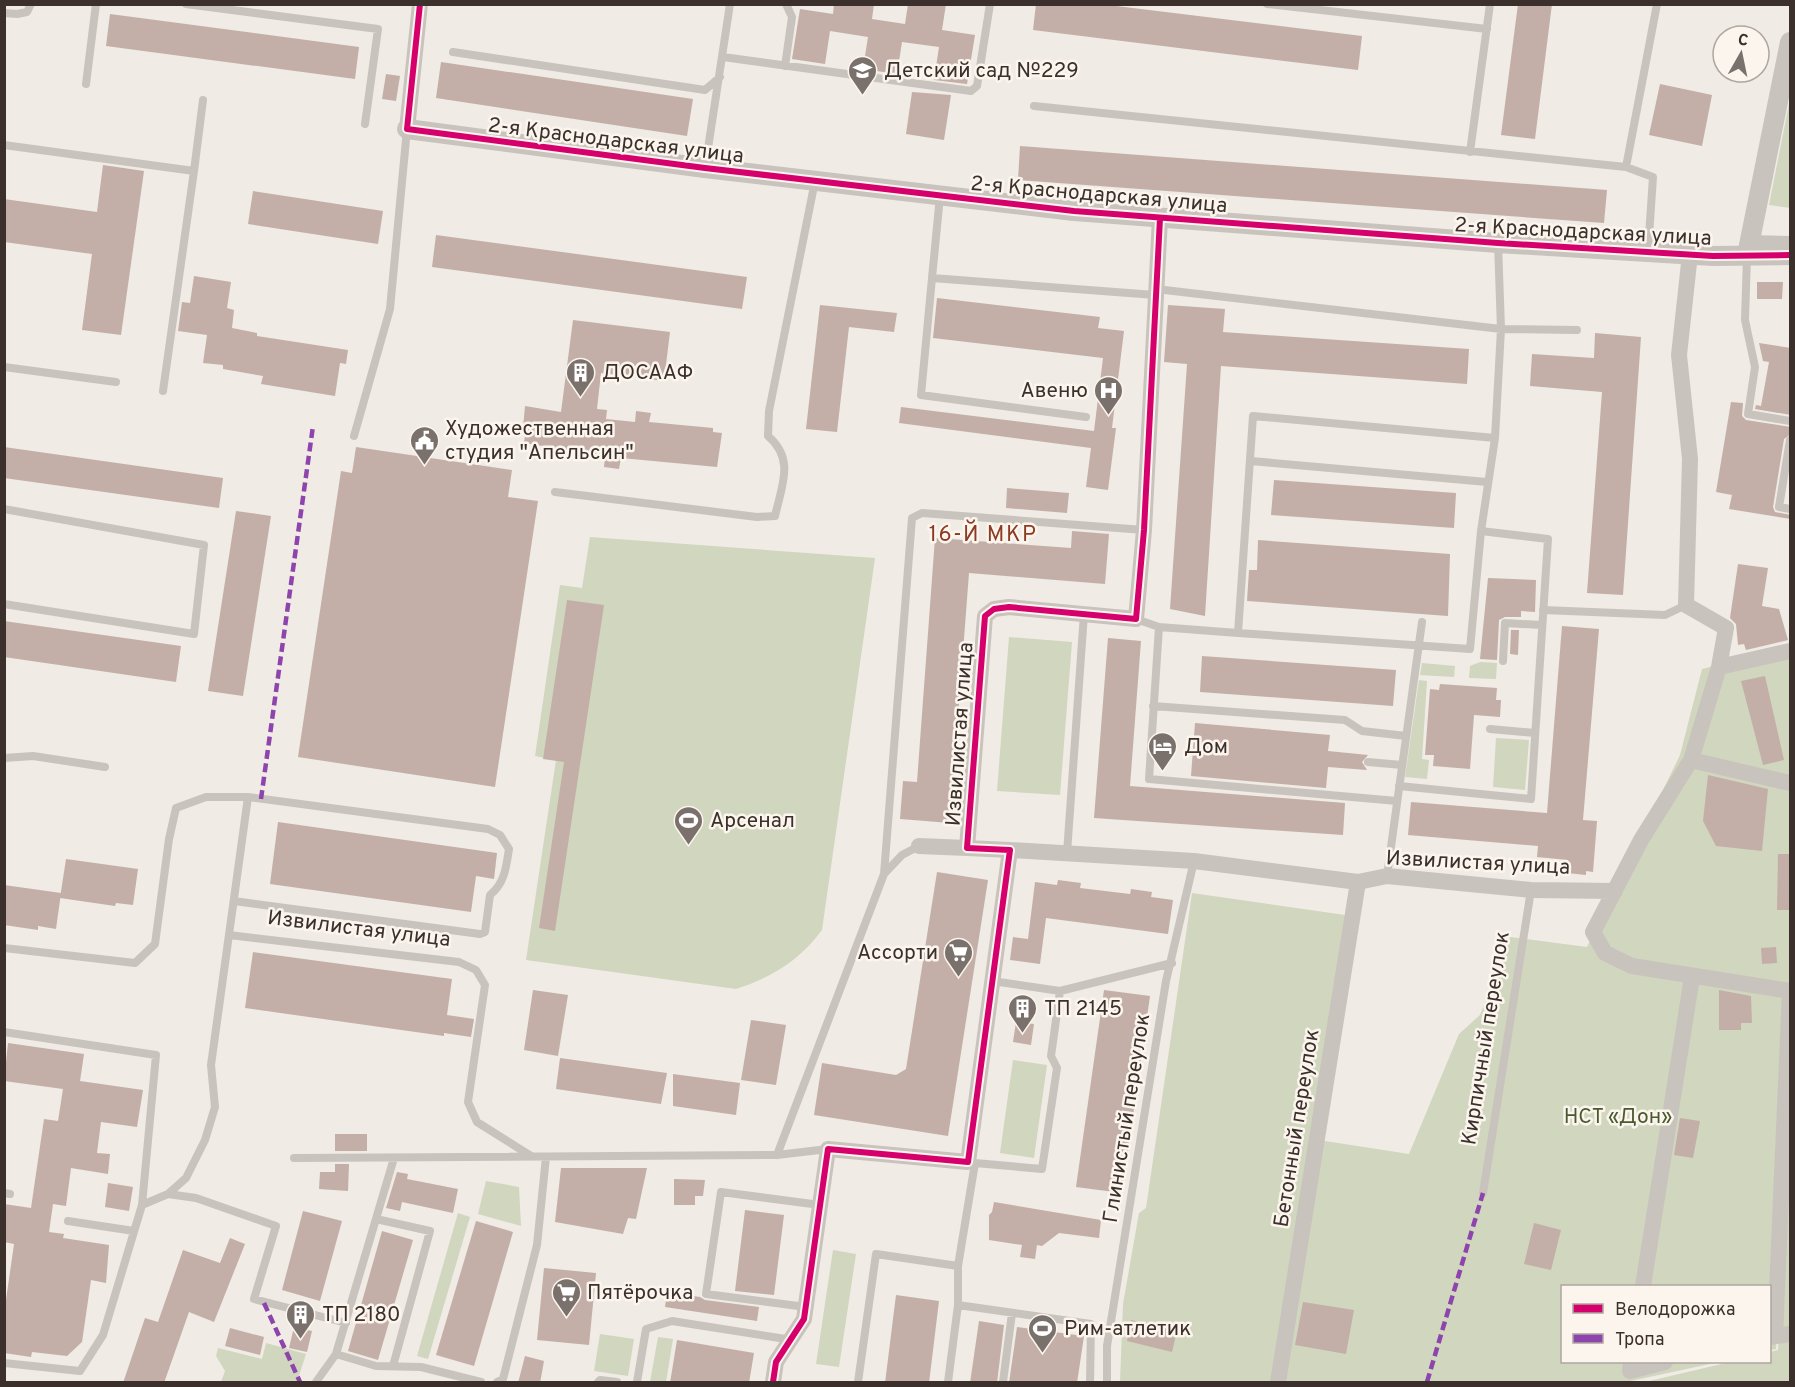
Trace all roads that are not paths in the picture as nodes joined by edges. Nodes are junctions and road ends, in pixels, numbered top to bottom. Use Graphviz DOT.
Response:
graph roads {
  1 [pos="31,4"];
  2 [pos="96,4"];
  3 [pos="186,4"];
  4 [pos="420,4"];
  5 [pos="730,4"];
  6 [pos="786,4"];
  7 [pos="990,4"];
  8 [pos="1267,4"];
  9 [pos="1490,4"];
  10 [pos="1657,4"];
  11 [pos="4,13"];
  12 [pos="1486,28"];
  13 [pos="1791,42"];
  14 [pos="453,52"];
  15 [pos="723,57"];
  16 [pos="785,66"];
  17 [pos="720,77"];
  18 [pos="86,84"];
  19 [pos="203,100"];
  20 [pos="1034,106"];
  21 [pos="365,124"];
  22 [pos="407,129"];
  23 [pos="4,145"];
  24 [pos="1470,152"];
  25 [pos="1626,167"];
  26 [pos="705,168"];
  27 [pos="194,171"];
  28 [pos="815,181"];
  29 [pos="940,196"];
  30 [pos="1160,218"];
  31 [pos="1498,243"];
  32 [pos="1791,244"];
  33 [pos="1748,249"];
  34 [pos="1648,251"];
  35 [pos="1690,254"];
  36 [pos="1791,255"];
  37 [pos="932,278"];
  38 [pos="1156,292"];
  39 [pos="1502,329"];
  40 [pos="1577,330"];
  41 [pos="4,367"];
  42 [pos="116,382"];
  43 [pos="163,391"];
  44 [pos="1086,417"];
  45 [pos="1791,421"];
  46 [pos="354,436"];
  47 [pos="1495,438"];
  48 [pos="1791,440"];
  49 [pos="1251,461"];
  50 [pos="1487,482"];
  51 [pos="555,492"];
  52 [pos="1791,508"];
  53 [pos="4,509"];
  54 [pos="1144,530"];
  55 [pos="1481,531"];
  56 [pos="4,604"];
  57 [pos="1686,605"];
  58 [pos="1543,610"];
  59 [pos="1084,613"];
  60 [pos="1136,619"];
  61 [pos="1422,622"];
  62 [pos="1542,625"];
  63 [pos="1159,627"];
  64 [pos="1238,633"];
  65 [pos="1419,645"];
  66 [pos="1791,651"];
  67 [pos="1503,661"];
  68 [pos="1719,667"];
  69 [pos="1154,706"];
  70 [pos="1490,729"];
  71 [pos="1535,733"];
  72 [pos="1406,736"];
  73 [pos="4,758"];
  74 [pos="1691,760"];
  75 [pos="1368,762"];
  76 [pos="1402,765"];
  77 [pos="105,767"];
  78 [pos="1791,783"];
  79 [pos="1399,786"];
  80 [pos="248,797"];
  81 [pos="1397,801"];
  82 [pos="919,846"];
  83 [pos="967,848"];
  84 [pos="1010,850"];
  85 [pos="1067,853"];
  86 [pos="1194,861"];
  87 [pos="884,874"];
  88 [pos="1388,876"];
  89 [pos="1358,882"];
  90 [pos="1531,890"];
  91 [pos="1615,891"];
  92 [pos="234,901"];
  93 [pos="229,935"];
  94 [pos="4,948"];
  95 [pos="1172,963"];
  96 [pos="1692,976"];
  97 [pos="992,981"];
  98 [pos="1060,991"];
  99 [pos="1790,991"];
  100 [pos="4,1032"];
  101 [pos="828,1149"];
  102 [pos="777,1155"];
  103 [pos="546,1156"];
  104 [pos="531,1157"];
  105 [pos="294,1158"];
  106 [pos="394,1158"];
  107 [pos="972,1162"];
  108 [pos="1483,1193"];
  109 [pos="168,1194"];
  110 [pos="142,1205"];
  111 [pos="820,1205"];
  112 [pos="376,1219"];
  113 [pos="68,1221"];
  114 [pos="134,1231"];
  115 [pos="957,1266"];
  116 [pos="1643,1285"];
  117 [pos="958,1305"];
  118 [pos="806,1307"];
  119 [pos="1012,1313"];
  120 [pos="346,1323"];
  121 [pos="1778,1336"];
  122 [pos="792,1340"];
  123 [pos="336,1354"];
  124 [pos="4,1363"];
  125 [pos="1656,1363"];
  126 [pos="393,1366"];
  127 [pos="1631,1366"];
  128 [pos="316,1383"];
  129 [pos="482,1383"];
  130 [pos="496,1383"];
  131 [pos="598,1383"];
  132 [pos="617,1383"];
  133 [pos="637,1383"];
  134 [pos="773,1383"];
  135 [pos="858,1383"];
  136 [pos="948,1383"];
  137 [pos="1002,1383"];
  138 [pos="1090,1383"];
  139 [pos="1107,1383"];
  140 [pos="1278,1383"];
  1 -- 11 [label="lane"];
  2 -- 18 [label="lane"];
  3 -- 21 [label="lane"];
  4 -- 22 [label="street"];
  5 -- 15 [label="lane"];
  6 -- 16 [label="lane"];
  7 -- 16 [label="lane"];
  8 -- 12 [label="lane"];
  9 -- 12 [label="lane"];
  10 -- 25 [label="lane"];
  12 -- 24 [label="lane"];
  13 -- 33 [label="street"];
  14 -- 17 [label="lane"];
  15 -- 16 [label="lane"];
  15 -- 17 [label="lane"];
  17 -- 26 [label="lane"];
  19 -- 27 [label="lane"];
  20 -- 24 [label="lane"];
  22 -- 26 [label="street, 2-я Краснодарская улица"];
  22 -- 46 [label="lane"];
  23 -- 27 [label="lane"];
  24 -- 25 [label="lane"];
  25 -- 34 [label="lane"];
  26 -- 28 [label="street, 2-я Краснодарская улица"];
  27 -- 43 [label="lane"];
  28 -- 29 [label="street, 2-я Краснодарская улица"];
  28 -- 51 [label="lane"];
  29 -- 30 [label="street, 2-я Краснодарская улица"];
  29 -- 37 [label="lane"];
  30 -- 31 [label="street, 2-я Краснодарская улица"];
  30 -- 38 [label="street"];
  31 -- 34 [label="street, 2-я Краснодарская улица"];
  31 -- 39 [label="lane"];
  32 -- 33 [label="street"];
  33 -- 35 [label="street, 2-я Краснодарская улица"];
  33 -- 36 [label="street, 2-я Краснодарская улица"];
  33 -- 45 [label="lane"];
  34 -- 35 [label="street, 2-я Краснодарская улица"];
  35 -- 57 [label="street"];
  37 -- 38 [label="lane"];
  37 -- 44 [label="lane"];
  38 -- 39 [label="lane"];
  38 -- 54 [label="street"];
  39 -- 40 [label="lane"];
  39 -- 47 [label="lane"];
  41 -- 42 [label="lane"];
  47 -- 49 [label="lane"];
  47 -- 50 [label="lane"];
  48 -- 52 [label="lane"];
  49 -- 50 [label="lane"];
  49 -- 64 [label="lane"];
  50 -- 55 [label="lane"];
  53 -- 56 [label="lane"];
  54 -- 60 [label="street"];
  54 -- 87 [label="lane"];
  55 -- 58 [label="lane"];
  55 -- 65 [label="lane"];
  57 -- 58 [label="lane"];
  57 -- 68 [label="street"];
  58 -- 62 [label="lane"];
  59 -- 60 [label="street, Извилистая улица"];
  59 -- 83 [label="street, Извилистая улица"];
  59 -- 85 [label="lane"];
  60 -- 63 [label="lane"];
  61 -- 65 [label="lane"];
  62 -- 67 [label="lane"];
  62 -- 71 [label="lane"];
  63 -- 64 [label="lane"];
  63 -- 69 [label="lane"];
  64 -- 65 [label="lane"];
  65 -- 72 [label="lane"];
  66 -- 68 [label="street"];
  68 -- 74 [label="street"];
  69 -- 72 [label="lane"];
  69 -- 81 [label="lane"];
  70 -- 71 [label="lane"];
  71 -- 79 [label="lane"];
  72 -- 76 [label="lane"];
  73 -- 77 [label="lane"];
  74 -- 78 [label="street"];
  74 -- 91 [label="street"];
  75 -- 76 [label="lane"];
  76 -- 79 [label="lane"];
  79 -- 81 [label="lane"];
  80 -- 92 [label="lane"];
  80 -- 92 [label="lane"];
  80 -- 94 [label="lane"];
  81 -- 88 [label="lane"];
  82 -- 83 [label="street, Извилистая улица"];
  82 -- 87 [label="lane"];
  83 -- 84 [label="street, Извилистая улица"];
  84 -- 85 [label="street, Извилистая улица"];
  84 -- 97 [label="street"];
  85 -- 86 [label="street, Извилистая улица"];
  86 -- 89 [label="street, Извилистая улица"];
  86 -- 95 [label="lane, Глинистый переулок"];
  87 -- 102 [label="lane"];
  88 -- 89 [label="street, Извилистая улица"];
  88 -- 90 [label="street, Извилистая улица"];
  89 -- 140 [label="street, Бетонный переулок"];
  90 -- 91 [label="street, Извилистая улица"];
  90 -- 108 [label="lane, Кирпичный переулок"];
  91 -- 96 [label="street"];
  92 -- 93 [label="lane"];
  93 -- 104 [label="lane, Извилистая улица"];
  93 -- 109 [label="lane"];
  95 -- 98 [label="lane"];
  95 -- 139 [label="lane, Глинистый переулок"];
  96 -- 99 [label="street"];
  96 -- 116 [label="street"];
  97 -- 98 [label="lane"];
  97 -- 107 [label="street"];
  98 -- 107 [label="lane"];
  99 -- 121 [label="street"];
  100 -- 110 [label="lane"];
  101 -- 102 [label="lane"];
  101 -- 107 [label="street"];
  101 -- 111 [label="street"];
  102 -- 103 [label="lane"];
  103 -- 104 [label="lane"];
  103 -- 130 [label="lane"];
  104 -- 106 [label="lane"];
  105 -- 106 [label="lane"];
  106 -- 112 [label="lane"];
  107 -- 115 [label="lane"];
  109 -- 110 [label="lane"];
  109 -- 120 [label="lane"];
  110 -- 114 [label="lane"];
  111 -- 118 [label="street"];
  111 -- 118 [label="lane"];
  112 -- 120 [label="lane"];
  112 -- 126 [label="lane"];
  113 -- 114 [label="lane"];
  114 -- 124 [label="lane"];
  115 -- 117 [label="lane"];
  115 -- 135 [label="lane"];
  117 -- 119 [label="lane"];
  117 -- 136 [label="lane"];
  118 -- 122 [label="street"];
  119 -- 137 [label="lane"];
  119 -- 138 [label="lane"];
  120 -- 123 [label="lane"];
  122 -- 133 [label="lane"];
  122 -- 134 [label="street"];
  123 -- 126 [label="lane"];
  123 -- 128 [label="lane"];
  125 -- 127 [label="street"];
  126 -- 129 [label="lane"];
  131 -- 132 [label="lane"];
}
